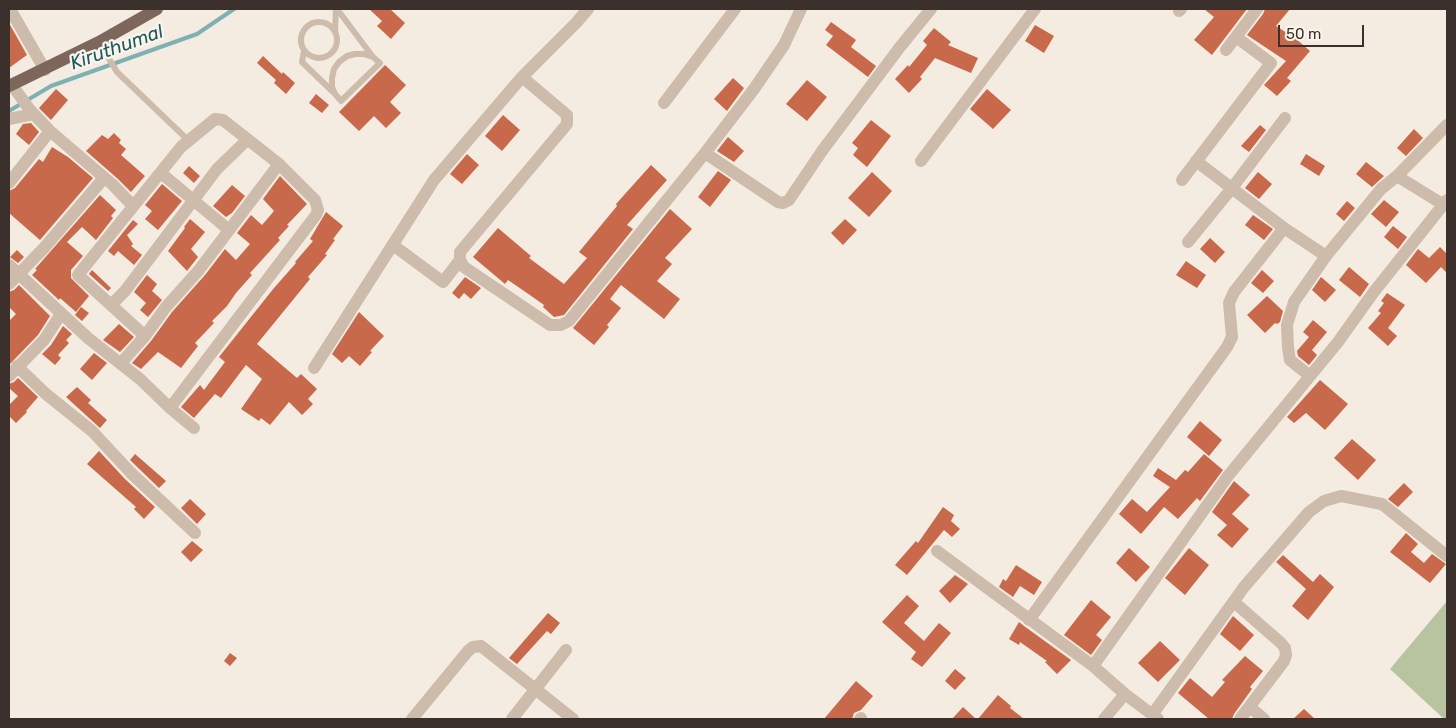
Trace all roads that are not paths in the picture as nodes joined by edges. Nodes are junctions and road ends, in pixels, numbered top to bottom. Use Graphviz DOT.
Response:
graph roads {
  1 [pos="10,9"];
  2 [pos="157,9"];
  3 [pos="336,9"];
  4 [pos="588,9"];
  5 [pos="735,9"];
  6 [pos="801,9"];
  7 [pos="930,9"];
  8 [pos="1035,9"];
  9 [pos="1257,9"];
  10 [pos="336,32"];
  11 [pos="1236,37"];
  12 [pos="102,47"];
  13 [pos="304,50"];
  14 [pos="1226,50"];
  15 [pos="330,54"];
  16 [pos="373,57"];
  17 [pos="339,62"];
  18 [pos="45,70"];
  19 [pos="522,77"];
  20 [pos="13,89"];
  21 [pos="335,94"];
  22 [pos="664,103"];
  23 [pos="32,112"];
  24 [pos="1285,118"];
  25 [pos="9,119"];
  26 [pos="1447,125"];
  27 [pos="50,132"];
  28 [pos="247,140"];
  29 [pos="189,141"];
  30 [pos="705,153"];
  31 [pos="921,161"];
  32 [pos="1196,161"];
  33 [pos="279,164"];
  34 [pos="161,173"];
  35 [pos="1397,176"];
  36 [pos="104,178"];
  37 [pos="1182,180"];
  38 [pos="9,183"];
  39 [pos="1232,188"];
  40 [pos="193,201"];
  41 [pos="1445,202"];
  42 [pos="133,206"];
  43 [pos="1284,228"];
  44 [pos="229,230"];
  45 [pos="1188,242"];
  46 [pos="393,245"];
  47 [pos="1326,256"];
  48 [pos="460,260"];
  49 [pos="9,265"];
  50 [pos="20,273"];
  51 [pos="9,284"];
  52 [pos="111,305"];
  53 [pos="61,314"];
  54 [pos="145,336"];
  55 [pos="121,364"];
  56 [pos="314,368"];
  57 [pos="13,371"];
  58 [pos="1310,376"];
  59 [pos="170,408"];
  60 [pos="194,428"];
  61 [pos="195,533"];
  62 [pos="937,552"];
  63 [pos="1447,556"];
  64 [pos="1234,602"];
  65 [pos="1030,620"];
  66 [pos="566,650"];
  67 [pos="1094,666"];
  68 [pos="536,689"];
  69 [pos="1124,694"];
  70 [pos="1250,707"];
  71 [pos="1155,717"];
  72 [pos="412,719"];
  73 [pos="512,719"];
  74 [pos="573,719"];
  75 [pos="1104,719"];
  76 [pos="1240,719"];
  77 [pos="1264,719"];
  1 -- 18 [label="street"];
  2 -- 12 [label="main road"];
  3 -- 10 [label="lane"];
  3 -- 16 [label="lane"];
  4 -- 19 [label="street"];
  5 -- 22 [label="street"];
  6 -- 30 [label="street"];
  7 -- 30 [label="street"];
  8 -- 31 [label="street"];
  9 -- 11 [label="street"];
  10 -- 13 [label="lane"];
  10 -- 15 [label="lane"];
  11 -- 14 [label="street"];
  11 -- 32 [label="street"];
  12 -- 18 [label="main road"];
  12 -- 29 [label="lane"];
  13 -- 15 [label="lane"];
  13 -- 21 [label="lane"];
  15 -- 17 [label="lane"];
  16 -- 17 [label="lane"];
  16 -- 21 [label="lane"];
  17 -- 21 [label="lane"];
  18 -- 20 [label="main road"];
  19 -- 46 [label="street"];
  19 -- 48 [label="street"];
  20 -- 23 [label="street"];
  23 -- 25 [label="street"];
  23 -- 27 [label="street"];
  24 -- 39 [label="street"];
  26 -- 35 [label="street"];
  27 -- 36 [label="street"];
  27 -- 38 [label="street"];
  28 -- 29 [label="street"];
  28 -- 33 [label="street"];
  28 -- 40 [label="street"];
  29 -- 34 [label="street"];
  30 -- 48 [label="street"];
  32 -- 37 [label="street"];
  32 -- 39 [label="street"];
  33 -- 44 [label="street"];
  33 -- 59 [label="street"];
  34 -- 40 [label="street"];
  34 -- 42 [label="street"];
  35 -- 41 [label="street"];
  35 -- 47 [label="street"];
  36 -- 42 [label="street"];
  36 -- 50 [label="street"];
  39 -- 43 [label="street"];
  39 -- 45 [label="street"];
  40 -- 44 [label="street"];
  40 -- 52 [label="street"];
  41 -- 58 [label="street"];
  42 -- 52 [label="street"];
  43 -- 47 [label="street"];
  43 -- 65 [label="street"];
  44 -- 54 [label="street"];
  46 -- 48 [label="street"];
  46 -- 56 [label="street"];
  47 -- 58 [label="street"];
  49 -- 50 [label="street"];
  50 -- 51 [label="street"];
  50 -- 53 [label="street"];
  52 -- 54 [label="street"];
  53 -- 55 [label="street"];
  53 -- 57 [label="street"];
  54 -- 55 [label="street"];
  55 -- 59 [label="street"];
  57 -- 61 [label="street"];
  58 -- 67 [label="street"];
  59 -- 60 [label="street"];
  62 -- 65 [label="street"];
  63 -- 64 [label="street"];
  64 -- 70 [label="street"];
  64 -- 71 [label="street"];
  65 -- 67 [label="street"];
  66 -- 68 [label="street"];
  67 -- 69 [label="street"];
  68 -- 72 [label="street"];
  68 -- 73 [label="street"];
  68 -- 74 [label="street"];
  69 -- 71 [label="street"];
  69 -- 75 [label="street"];
  70 -- 76 [label="street"];
  70 -- 77 [label="street"];
}
